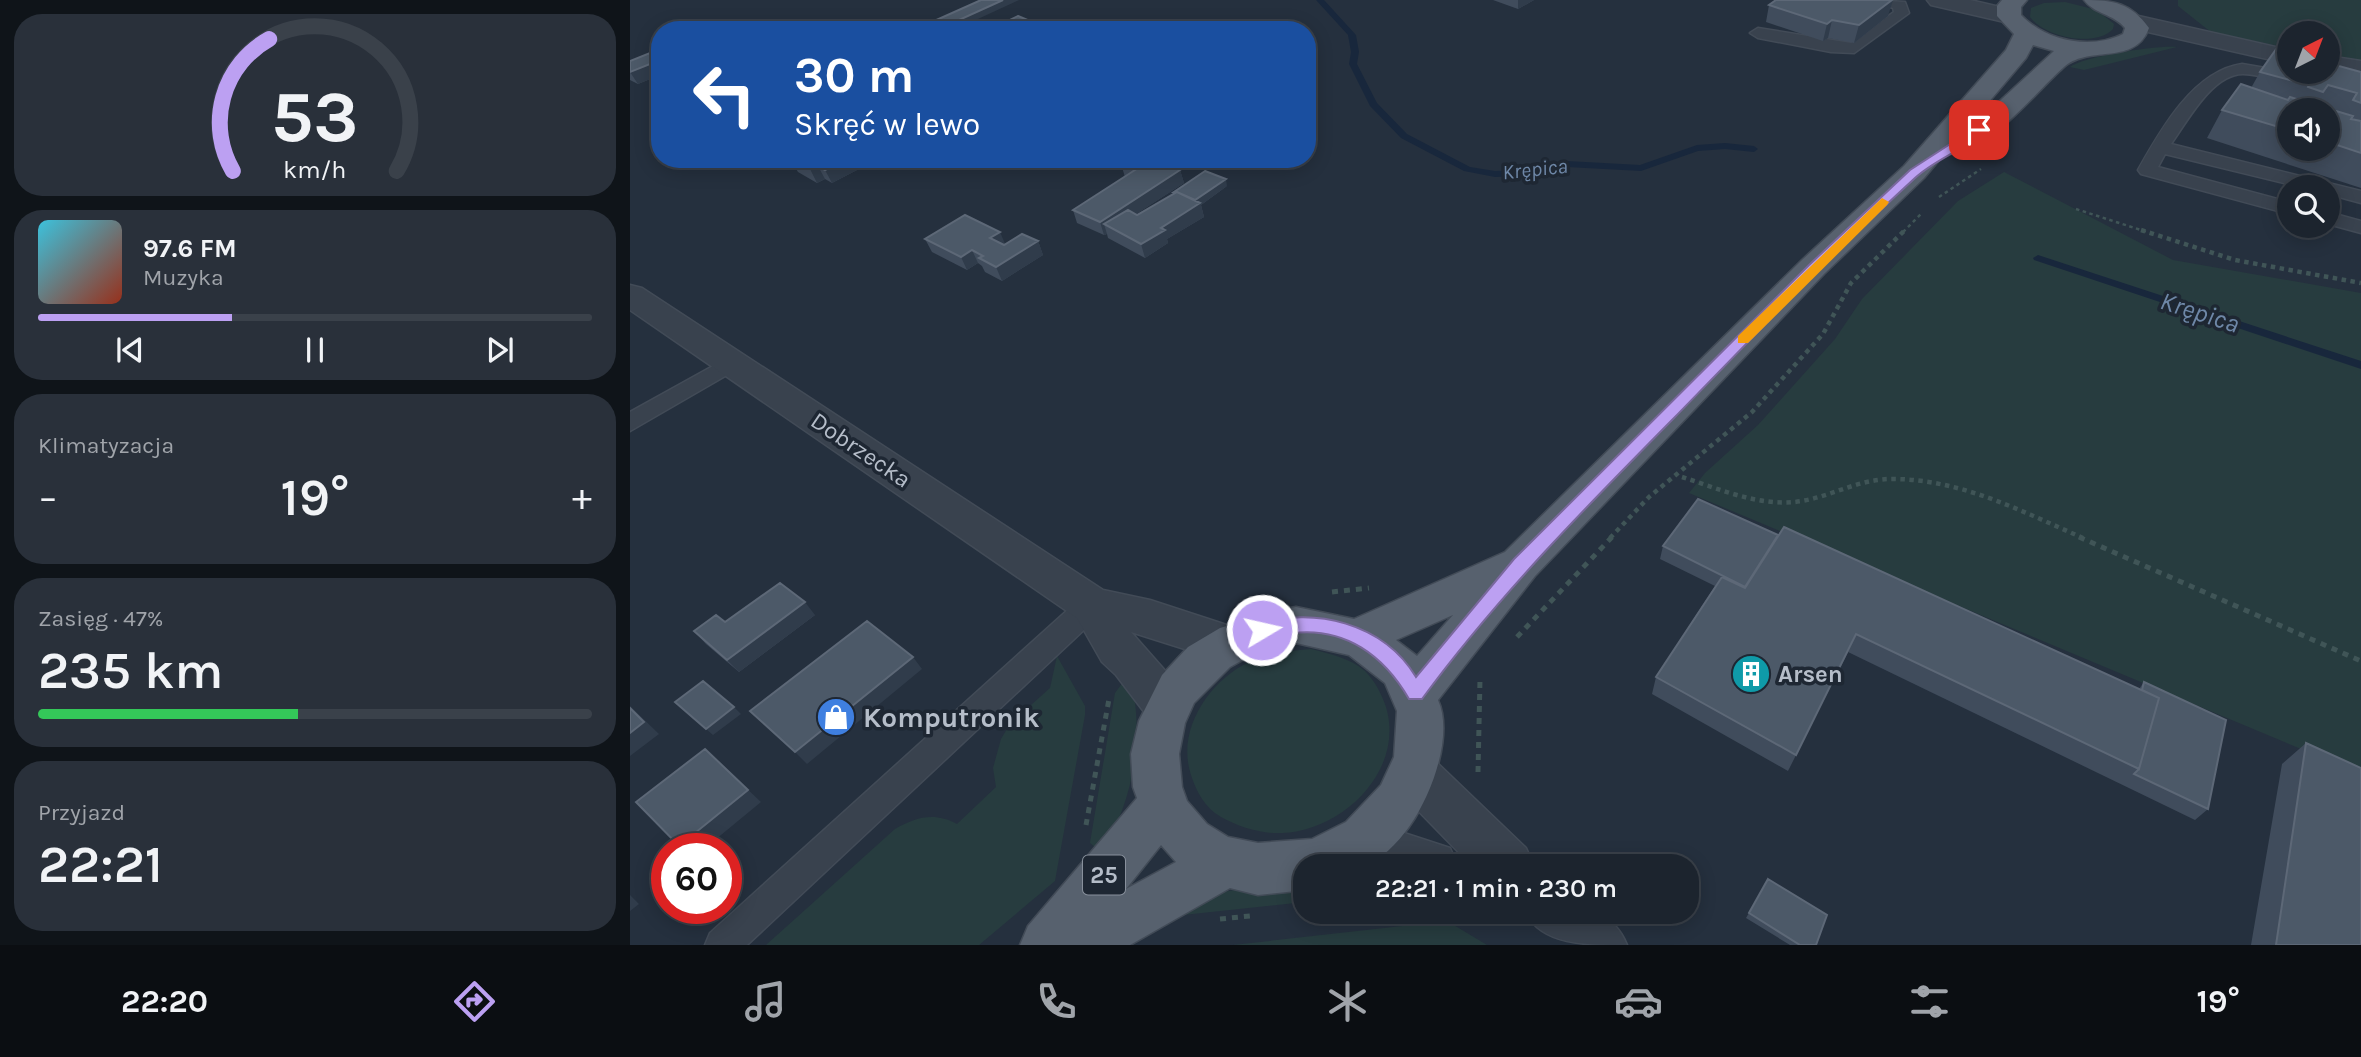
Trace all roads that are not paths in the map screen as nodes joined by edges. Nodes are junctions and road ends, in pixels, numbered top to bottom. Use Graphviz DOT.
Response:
graph roads {
  1 [pos="1876,0"];
  2 [pos="1939,0"];
  3 [pos="2012,10"];
  4 [pos="2120,14"];
  5 [pos="1758,33"];
  6 [pos="2077,47"];
  7 [pos="2277,55"];
  8 [pos="2340,66"];
  9 [pos="2361,69"];
  10 [pos="2312,85"];
  11 [pos="2160,147"];
  12 [pos="1914,172"];
  13 [pos="2277,176"];
  14 [pos="2340,192"];
  15 [pos="2361,197"];
  16 [pos="2277,205"];
  17 [pos="2340,221"];
  18 [pos="2361,227"];
  19 [pos="630,295"];
  20 [pos="731,363"];
  21 [pos="630,423"];
  22 [pos="1520,564"];
  23 [pos="1092,605"];
  24 [pos="1360,636"];
  25 [pos="1229,644"];
  26 [pos="1416,693"];
  27 [pos="1167,706"];
  28 [pos="1415,774"];
  29 [pos="1161,805"];
  30 [pos="1358,843"];
  31 [pos="1393,854"];
  32 [pos="1496,854"];
  33 [pos="1226,862"];
  34 [pos="1567,924"];
  35 [pos="722,945"];
  36 [pos="1047,945"];
  37 [pos="1078,945"];
  38 [pos="1600,945"];
  1 -- 5 [label="lane"];
  2 -- 3 [label="street"];
  3 -- 6 [label="main road"];
  3 -- 12 [label="main road"];
  4 -- 6 [label="main road"];
  4 -- 7 [label="street"];
  6 -- 12 [label="main road"];
  8 -- 9 [label="street"];
  10 -- 11 [label="lane"];
  11 -- 13 [label="lane"];
  11 -- 16 [label="lane"];
  12 -- 22 [label="main road"];
  14 -- 15 [label="lane"];
  17 -- 18 [label="lane"];
  19 -- 20 [label="street, Dobrzecka"];
  20 -- 21 [label="lane"];
  20 -- 23 [label="street, Dobrzecka"];
  22 -- 24 [label="main road"];
  22 -- 26 [label="main road"];
  23 -- 25 [label="street"];
  23 -- 27 [label="street"];
  23 -- 35 [label="lane"];
  24 -- 25 [label="main road"];
  24 -- 26 [label="main road"];
  25 -- 27 [label="main road"];
  26 -- 28 [label="main road"];
  27 -- 29 [label="main road"];
  28 -- 30 [label="main road"];
  28 -- 32 [label="street"];
  29 -- 33 [label="main road"];
  29 -- 36 [label="main road, 25"];
  30 -- 31 [label="street"];
  30 -- 33 [label="main road"];
  33 -- 37 [label="main road, 25"];
  34 -- 38 [label="street"];
}
